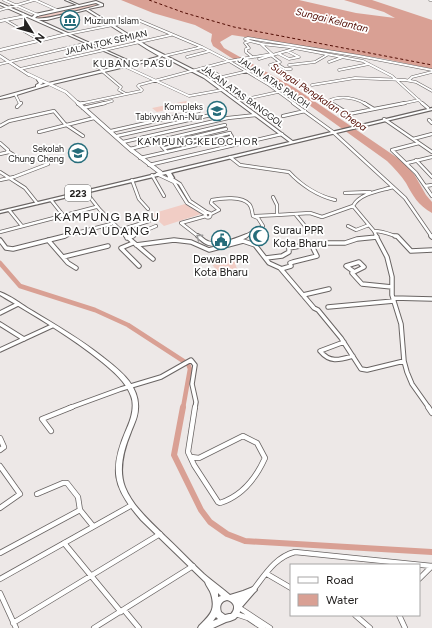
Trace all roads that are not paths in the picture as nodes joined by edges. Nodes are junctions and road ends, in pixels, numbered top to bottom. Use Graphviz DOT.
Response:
graph roads {
  1 [pos="4,0"];
  2 [pos="35,0"];
  3 [pos="66,0"];
  4 [pos="95,1"];
  5 [pos="0,4"];
  6 [pos="15,5"];
  7 [pos="78,5"];
  8 [pos="7,7"];
  9 [pos="11,9"];
  10 [pos="0,10"];
  11 [pos="57,10"];
  12 [pos="88,10"];
  13 [pos="22,14"];
  14 [pos="37,15"];
  15 [pos="26,16"];
  16 [pos="17,17"];
  17 [pos="5,20"];
  18 [pos="35,20"];
  19 [pos="0,21"];
  20 [pos="113,26"];
  21 [pos="68,34"];
  22 [pos="172,35"];
  23 [pos="41,41"];
  24 [pos="250,41"];
  25 [pos="138,42"];
  26 [pos="88,43"];
  27 [pos="262,44"];
  28 [pos="202,47"];
  29 [pos="294,48"];
  30 [pos="0,50"];
  31 [pos="103,50"];
  32 [pos="210,51"];
  33 [pos="287,51"];
  34 [pos="280,54"];
  35 [pos="328,54"];
  36 [pos="272,55"];
  37 [pos="0,56"];
  38 [pos="161,56"];
  39 [pos="249,56"];
  40 [pos="188,57"];
  41 [pos="344,57"];
  42 [pos="170,59"];
  43 [pos="259,59"];
  44 [pos="230,61"];
  45 [pos="10,62"];
  46 [pos="328,62"];
  47 [pos="0,64"];
  48 [pos="127,64"];
  49 [pos="277,64"];
  50 [pos="369,64"];
  51 [pos="94,65"];
  52 [pos="289,65"];
  53 [pos="270,66"];
  54 [pos="206,67"];
  55 [pos="20,69"];
  56 [pos="291,69"];
  57 [pos="339,70"];
  58 [pos="194,71"];
  59 [pos="248,71"];
  60 [pos="432,71"];
  61 [pos="101,72"];
  62 [pos="28,74"];
  63 [pos="222,77"];
  64 [pos="395,79"];
  65 [pos="39,80"];
  66 [pos="209,80"];
  67 [pos="409,80"];
  68 [pos="156,81"];
  69 [pos="58,82"];
  70 [pos="49,84"];
  71 [pos="312,85"];
  72 [pos="37,86"];
  73 [pos="57,87"];
  74 [pos="222,90"];
  75 [pos="278,92"];
  76 [pos="432,92"];
  77 [pos="15,94"];
  78 [pos="126,94"];
  79 [pos="9,96"];
  80 [pos="0,98"];
  81 [pos="237,100"];
  82 [pos="419,100"];
  83 [pos="112,101"];
  84 [pos="77,102"];
  85 [pos="17,107"];
  86 [pos="83,108"];
  87 [pos="431,108"];
  88 [pos="374,109"];
  89 [pos="199,111"];
  90 [pos="305,111"];
  91 [pos="211,115"];
  92 [pos="256,115"];
  93 [pos="283,116"];
  94 [pos="94,117"];
  95 [pos="384,120"];
  96 [pos="429,120"];
  97 [pos="432,123"];
  98 [pos="67,125"];
  99 [pos="225,125"];
  100 [pos="0,126"];
  101 [pos="226,129"];
  102 [pos="111,131"];
  103 [pos="335,131"];
  104 [pos="39,132"];
  105 [pos="282,134"];
  106 [pos="432,134"];
  107 [pos="84,136"];
  108 [pos="117,136"];
  109 [pos="413,139"];
  110 [pos="198,140"];
  111 [pos="123,142"];
  112 [pos="292,142"];
  113 [pos="0,143"];
  114 [pos="419,143"];
  115 [pos="159,144"];
  116 [pos="203,144"];
  117 [pos="165,148"];
  118 [pos="432,148"];
  119 [pos="131,150"];
  120 [pos="428,150"];
  121 [pos="7,152"];
  122 [pos="167,152"];
  123 [pos="432,152"];
  124 [pos="0,154"];
  125 [pos="432,156"];
  126 [pos="230,157"];
  127 [pos="140,158"];
  128 [pos="416,160"];
  129 [pos="25,162"];
  130 [pos="407,163"];
  131 [pos="48,164"];
  132 [pos="150,166"];
  133 [pos="173,170"];
  134 [pos="426,171"];
  135 [pos="0,172"];
  136 [pos="416,173"];
  137 [pos="156,174"];
  138 [pos="432,177"];
  139 [pos="10,178"];
  140 [pos="172,178"];
  141 [pos="0,180"];
  142 [pos="132,180"];
  143 [pos="432,185"];
  144 [pos="425,186"];
  145 [pos="394,187"];
  146 [pos="85,192"];
  147 [pos="345,192"];
  148 [pos="375,192"];
  149 [pos="164,196"];
  150 [pos="432,196"];
  151 [pos="273,197"];
  152 [pos="51,200"];
  153 [pos="335,200"];
  154 [pos="37,203"];
  155 [pos="353,206"];
  156 [pos="96,207"];
  157 [pos="148,209"];
  158 [pos="10,210"];
  159 [pos="0,212"];
  160 [pos="208,214"];
  161 [pos="63,215"];
  162 [pos="277,215"];
  163 [pos="296,215"];
  164 [pos="254,216"];
  165 [pos="111,224"];
  166 [pos="369,225"];
  167 [pos="22,226"];
  168 [pos="348,226"];
  169 [pos="120,230"];
  170 [pos="320,231"];
  171 [pos="374,231"];
  172 [pos="0,232"];
  173 [pos="244,236"];
  174 [pos="377,237"];
  175 [pos="432,237"];
  176 [pos="127,238"];
  177 [pos="0,240"];
  178 [pos="48,240"];
  179 [pos="247,242"];
  180 [pos="134,244"];
  181 [pos="311,244"];
  182 [pos="108,246"];
  183 [pos="432,250"];
  184 [pos="63,257"];
  185 [pos="266,258"];
  186 [pos="153,259"];
  187 [pos="139,266"];
  188 [pos="76,268"];
  189 [pos="281,269"];
  190 [pos="353,271"];
  191 [pos="392,286"];
  192 [pos="329,289"];
  193 [pos="0,293"];
  194 [pos="303,295"];
  195 [pos="394,299"];
  196 [pos="432,299"];
  197 [pos="18,304"];
  198 [pos="328,307"];
  199 [pos="0,313"];
  200 [pos="0,324"];
  201 [pos="52,326"];
  202 [pos="24,339"];
  203 [pos="344,342"];
  204 [pos="0,350"];
  205 [pos="353,356"];
  206 [pos="404,361"];
  207 [pos="130,386"];
  208 [pos="432,413"];
  209 [pos="51,431"];
  210 [pos="0,438"];
  211 [pos="0,450"];
  212 [pos="190,457"];
  213 [pos="0,466"];
  214 [pos="37,494"];
  215 [pos="132,505"];
  216 [pos="0,508"];
  217 [pos="80,510"];
  218 [pos="93,526"];
  219 [pos="160,534"];
  220 [pos="64,543"];
  221 [pos="0,554"];
  222 [pos="412,564"];
  223 [pos="420,565"];
  224 [pos="193,566"];
  225 [pos="432,566"];
  226 [pos="267,574"];
  227 [pos="91,576"];
  228 [pos="202,576"];
  229 [pos="420,578"];
  230 [pos="0,579"];
  231 [pos="290,587"];
  232 [pos="253,590"];
  233 [pos="0,593"];
  234 [pos="229,598"];
  235 [pos="216,607"];
  236 [pos="238,607"];
  237 [pos="123,611"];
  238 [pos="232,616"];
  239 [pos="356,616"];
  240 [pos="399,616"];
  241 [pos="13,623"];
  242 [pos="16,628"];
  243 [pos="94,628"];
  244 [pos="139,628"];
  245 [pos="202,628"];
  246 [pos="206,628"];
  247 [pos="263,628"];
  248 [pos="270,628"];
  249 [pos="370,628"];
  250 [pos="405,628"];
  1 -- 6 [label="street"];
  2 -- 6 [label="street"];
  2 -- 11 [label="street"];
  3 -- 7 [label="main road"];
  4 -- 7 [label="main road"];
  4 -- 12 [label="main road"];
  5 -- 8 [label="main road"];
  6 -- 8 [label="street"];
  6 -- 14 [label="street"];
  7 -- 11 [label="main road"];
  8 -- 9 [label="main road"];
  8 -- 10 [label="street"];
  9 -- 10 [label="street"];
  9 -- 13 [label="main road"];
  11 -- 14 [label="main road"];
  12 -- 18 [label="main road"];
  12 -- 20 [label="main road, JALAN ATAS BANGGOL"];
  13 -- 15 [label="main road"];
  13 -- 16 [label="street"];
  14 -- 15 [label="main road"];
  14 -- 18 [label="main road"];
  15 -- 16 [label="street"];
  15 -- 18 [label="main road"];
  16 -- 17 [label="street"];
  17 -- 19 [label="street"];
  17 -- 23 [label="street"];
  18 -- 21 [label="main road"];
  20 -- 21 [label="street"];
  20 -- 22 [label="street, JALAN ATAS PALOH"];
  20 -- 25 [label="main road, JALAN ATAS BANGGOL"];
  21 -- 23 [label="street"];
  21 -- 26 [label="main road"];
  22 -- 25 [label="street, JALAN TOK SEMIAN"];
  22 -- 28 [label="street, JALAN ATAS PALOH"];
  23 -- 30 [label="street"];
  24 -- 27 [label="street"];
  24 -- 39 [label="street"];
  24 -- 60 [label="street"];
  25 -- 31 [label="street, JALAN TOK SEMIAN"];
  25 -- 38 [label="main road, JALAN ATAS BANGGOL"];
  26 -- 31 [label="main road"];
  26 -- 45 [label="street"];
  27 -- 29 [label="street"];
  27 -- 36 [label="street"];
  28 -- 32 [label="street, JALAN ATAS PALOH"];
  28 -- 38 [label="street"];
  29 -- 33 [label="street"];
  29 -- 35 [label="street"];
  31 -- 48 [label="main road"];
  31 -- 55 [label="street, JALAN TOK SEMIAN"];
  32 -- 40 [label="street"];
  32 -- 44 [label="street, JALAN ATAS PALOH"];
  33 -- 34 [label="street"];
  33 -- 34 [label="street"];
  34 -- 36 [label="street"];
  35 -- 41 [label="street"];
  35 -- 52 [label="street"];
  36 -- 39 [label="street"];
  36 -- 43 [label="street"];
  36 -- 49 [label="street"];
  37 -- 45 [label="street"];
  38 -- 42 [label="main road"];
  38 -- 42 [label="main road, JALAN ATAS BANGGOL"];
  38 -- 48 [label="main road"];
  39 -- 44 [label="street"];
  41 -- 46 [label="street"];
  41 -- 50 [label="street"];
  42 -- 58 [label="main road, JALAN ATAS BANGGOL"];
  44 -- 54 [label="street"];
  44 -- 59 [label="street, JALAN ATAS PALOH"];
  45 -- 47 [label="street"];
  45 -- 55 [label="street"];
  48 -- 61 [label="main road"];
  48 -- 68 [label="street"];
  49 -- 53 [label="street"];
  49 -- 56 [label="street"];
  50 -- 57 [label="street"];
  50 -- 64 [label="street"];
  51 -- 61 [label="street"];
  54 -- 58 [label="street"];
  54 -- 63 [label="street"];
  55 -- 62 [label="street"];
  58 -- 66 [label="main road, JALAN ATAS BANGGOL"];
  58 -- 68 [label="street"];
  59 -- 63 [label="street"];
  59 -- 75 [label="street, JALAN ATAS PALOH"];
  60 -- 67 [label="street"];
  61 -- 69 [label="main road"];
  61 -- 78 [label="street"];
  62 -- 65 [label="street"];
  62 -- 70 [label="street"];
  63 -- 66 [label="street"];
  64 -- 67 [label="street"];
  64 -- 71 [label="street"];
  64 -- 82 [label="street"];
  65 -- 70 [label="street"];
  65 -- 72 [label="main road"];
  66 -- 74 [label="main road, JALAN ATAS BANGGOL"];
  67 -- 76 [label="street"];
  68 -- 74 [label="street"];
  68 -- 78 [label="street"];
  69 -- 70 [label="main road"];
  69 -- 70 [label="main road"];
  69 -- 73 [label="main road"];
  70 -- 72 [label="main road"];
  70 -- 73 [label="street"];
  70 -- 77 [label="main road"];
  70 -- 84 [label="street"];
  72 -- 79 [label="main road"];
  73 -- 84 [label="street"];
  74 -- 81 [label="main road, JALAN ATAS BANGGOL"];
  75 -- 81 [label="street"];
  75 -- 90 [label="street, JALAN ATAS PALOH"];
  77 -- 79 [label="main road"];
  77 -- 85 [label="street"];
  78 -- 84 [label="street"];
  79 -- 80 [label="main road"];
  81 -- 92 [label="main road, JALAN ATAS BANGGOL"];
  82 -- 87 [label="street"];
  82 -- 88 [label="street"];
  83 -- 86 [label="street"];
  84 -- 86 [label="street"];
  86 -- 94 [label="street"];
  87 -- 95 [label="main road, 223"];
  88 -- 88 [label="street"];
  89 -- 102 [label="street"];
  90 -- 93 [label="street"];
  90 -- 103 [label="street, JALAN ATAS PALOH"];
  91 -- 108 [label="street"];
  92 -- 105 [label="main road, JALAN ATAS BANGGOL"];
  92 -- 111 [label="street"];
  94 -- 98 [label="street"];
  94 -- 102 [label="street"];
  94 -- 119 [label="street"];
  95 -- 103 [label="main road, 223"];
  95 -- 109 [label="street"];
  96 -- 97 [label="street"];
  98 -- 100 [label="street"];
  98 -- 104 [label="street"];
  98 -- 107 [label="street"];
  99 -- 115 [label="street"];
  101 -- 115 [label="street"];
  102 -- 108 [label="street"];
  103 -- 112 [label="main road, 223"];
  103 -- 145 [label="street, JALAN ATAS PALOH"];
  105 -- 112 [label="main road, JALAN ATAS BANGGOL"];
  105 -- 132 [label="street"];
  106 -- 109 [label="street"];
  108 -- 111 [label="street"];
  109 -- 114 [label="street"];
  110 -- 116 [label="street"];
  110 -- 116 [label="street"];
  110 -- 117 [label="street"];
  111 -- 119 [label="street"];
  112 -- 126 [label="main road, 223"];
  113 -- 121 [label="street"];
  114 -- 120 [label="street"];
  114 -- 130 [label="street"];
  115 -- 117 [label="street"];
  115 -- 119 [label="street"];
  116 -- 122 [label="street"];
  117 -- 122 [label="street"];
  118 -- 120 [label="street"];
  119 -- 127 [label="street"];
  120 -- 123 [label="street"];
  121 -- 124 [label="street"];
  121 -- 129 [label="street"];
  122 -- 127 [label="street"];
  125 -- 128 [label="street"];
  126 -- 133 [label="main road, 223"];
  126 -- 153 [label="street"];
  127 -- 132 [label="street"];
  128 -- 130 [label="street"];
  128 -- 134 [label="street"];
  130 -- 136 [label="street"];
  131 -- 139 [label="street"];
  132 -- 137 [label="street"];
  133 -- 137 [label="main road, 223"];
  133 -- 140 [label="main road"];
  134 -- 136 [label="street"];
  134 -- 138 [label="street"];
  135 -- 139 [label="street"];
  136 -- 144 [label="street"];
  137 -- 140 [label="street"];
  137 -- 142 [label="main road, 223"];
  137 -- 149 [label="street"];
  137 -- 160 [label="street"];
  139 -- 141 [label="street"];
  139 -- 154 [label="street"];
  140 -- 160 [label="street"];
  142 -- 146 [label="main road, 223"];
  142 -- 157 [label="street"];
  143 -- 144 [label="street"];
  144 -- 150 [label="street"];
  145 -- 148 [label="street"];
  145 -- 175 [label="street, JALAN ATAS PALOH"];
  146 -- 152 [label="main road, 223"];
  146 -- 156 [label="street"];
  147 -- 148 [label="street"];
  148 -- 155 [label="street"];
  151 -- 162 [label="street"];
  152 -- 154 [label="main road, 223"];
  152 -- 161 [label="street"];
  154 -- 158 [label="main road, 223"];
  155 -- 163 [label="street"];
  155 -- 166 [label="street"];
  156 -- 161 [label="street"];
  156 -- 165 [label="street"];
  158 -- 159 [label="main road, 223"];
  158 -- 167 [label="street"];
  160 -- 164 [label="street"];
  173 -- 160 [label="street, one-way"];
  161 -- 167 [label="street"];
  162 -- 163 [label="street"];
  162 -- 164 [label="street"];
  163 -- 170 [label="street"];
  164 -- 173 [label="street"];
  165 -- 169 [label="street"];
  165 -- 178 [label="street"];
  166 -- 168 [label="street"];
  166 -- 171 [label="street"];
  167 -- 172 [label="street"];
  169 -- 176 [label="street"];
  169 -- 176 [label="street"];
  171 -- 174 [label="street"];
  171 -- 183 [label="street"];
  173 -- 179 [label="street"];
  174 -- 181 [label="street"];
  174 -- 191 [label="street"];
  176 -- 180 [label="street"];
  177 -- 178 [label="street"];
  178 -- 184 [label="street"];
  179 -- 180 [label="street"];
  179 -- 185 [label="street"];
  180 -- 186 [label="street"];
  180 -- 187 [label="street"];
  181 -- 185 [label="street"];
  181 -- 189 [label="street"];
  182 -- 184 [label="street"];
  184 -- 188 [label="street"];
  185 -- 189 [label="street"];
  189 -- 194 [label="street"];
  190 -- 191 [label="street"];
  191 -- 195 [label="street"];
  192 -- 194 [label="street"];
  193 -- 197 [label="main road"];
  194 -- 203 [label="street"];
  195 -- 196 [label="street"];
  195 -- 198 [label="street"];
  195 -- 206 [label="street"];
  197 -- 199 [label="street"];
  197 -- 201 [label="main road"];
  200 -- 202 [label="street"];
  201 -- 202 [label="street"];
  201 -- 207 [label="main road"];
  202 -- 204 [label="street"];
  203 -- 205 [label="street"];
  203 -- 205 [label="street"];
  205 -- 206 [label="street"];
  206 -- 208 [label="street"];
  207 -- 209 [label="street"];
  207 -- 212 [label="street"];
  207 -- 215 [label="main road"];
  210 -- 211 [label="street"];
  212 -- 212 [label="street"];
  213 -- 216 [label="street"];
  214 -- 217 [label="street"];
  215 -- 218 [label="street"];
  215 -- 219 [label="main road"];
  217 -- 218 [label="street"];
  217 -- 221 [label="street"];
  218 -- 220 [label="street"];
  219 -- 224 [label="main road"];
  219 -- 227 [label="street"];
  220 -- 227 [label="street"];
  220 -- 230 [label="street"];
  222 -- 226 [label="street"];
  223 -- 225 [label="street"];
  224 -- 228 [label="main road"];
  224 -- 237 [label="street"];
  225 -- 229 [label="street"];
  226 -- 231 [label="street"];
  226 -- 232 [label="street"];
  227 -- 237 [label="street"];
  227 -- 241 [label="street"];
  228 -- 234 [label="main road"];
  228 -- 235 [label="main road"];
  232 -- 234 [label="main road"];
  232 -- 236 [label="main road"];
  233 -- 241 [label="street"];
  234 -- 235 [label="main road"];
  234 -- 236 [label="main road"];
  235 -- 238 [label="main road"];
  235 -- 245 [label="main road"];
  236 -- 238 [label="main road"];
  236 -- 248 [label="street"];
  237 -- 243 [label="street"];
  237 -- 244 [label="street"];
  238 -- 246 [label="main road"];
  238 -- 247 [label="street"];
  239 -- 249 [label="street"];
  240 -- 250 [label="street"];
  241 -- 242 [label="street"];
}
